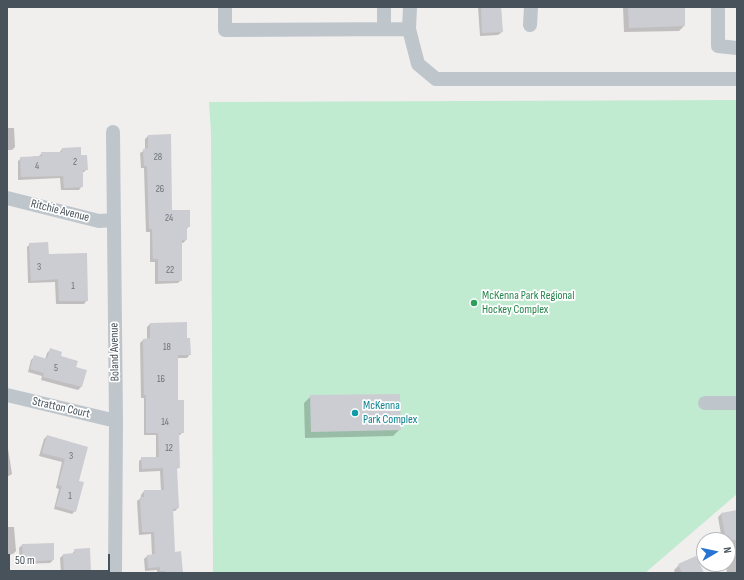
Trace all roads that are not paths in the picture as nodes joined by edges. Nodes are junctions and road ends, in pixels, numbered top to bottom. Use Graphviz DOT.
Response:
graph roads {
  1 [pos="225,7"];
  2 [pos="384,7"];
  3 [pos="410,7"];
  4 [pos="531,7"];
  5 [pos="718,7"];
  6 [pos="530,25"];
  7 [pos="384,29"];
  8 [pos="409,29"];
  9 [pos="737,48"];
  10 [pos="737,79"];
  11 [pos="113,132"];
  12 [pos="7,198"];
  13 [pos="114,220"];
  14 [pos="7,395"];
  15 [pos="737,402"];
  16 [pos="705,403"];
  17 [pos="116,421"];
  18 [pos="115,573"];
  1 -- 7 [label="street"];
  2 -- 7 [label="street"];
  3 -- 8 [label="street"];
  4 -- 6 [label="street"];
  5 -- 9 [label="street"];
  7 -- 8 [label="street"];
  8 -- 10 [label="street"];
  11 -- 13 [label="street, Boland Avenue"];
  12 -- 13 [label="street, Ritchie Avenue"];
  13 -- 17 [label="street, Boland Avenue"];
  14 -- 17 [label="street, Stratton Court"];
  15 -- 16 [label="street"];
  17 -- 18 [label="street, Boland Avenue"];
}
